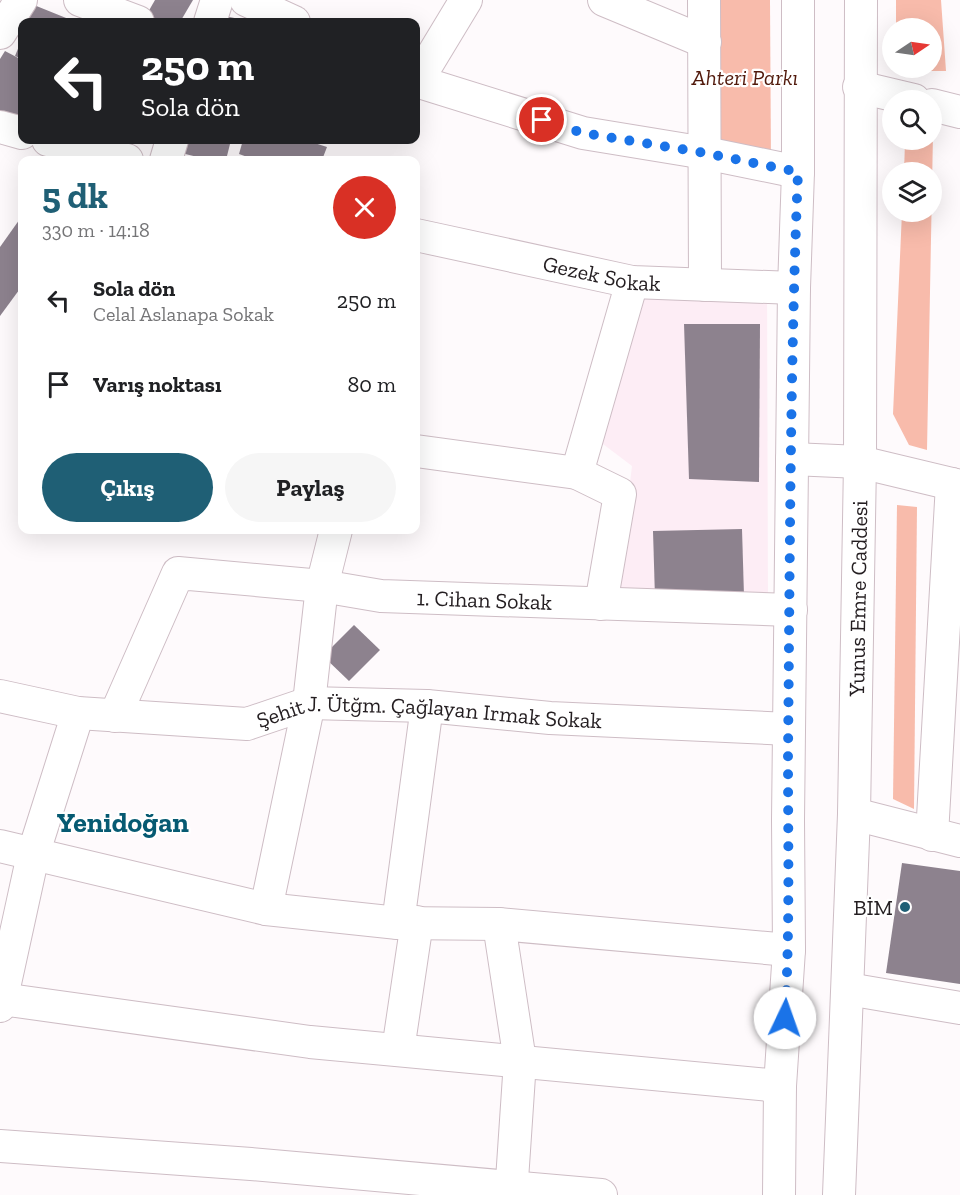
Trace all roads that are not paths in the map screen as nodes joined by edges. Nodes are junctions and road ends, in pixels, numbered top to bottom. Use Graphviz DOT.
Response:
graph roads {
  1 [pos="21,0"];
  2 [pos="80,0"];
  3 [pos="217,0"];
  4 [pos="246,0"];
  5 [pos="466,0"];
  6 [pos="604,0"];
  7 [pos="704,0"];
  8 [pos="798,0"];
  9 [pos="861,0"];
  10 [pos="127,18"];
  11 [pos="211,18"];
  12 [pos="285,18"];
  13 [pos="1,29"];
  14 [pos="705,42"];
  15 [pos="420,75"];
  16 [pos="420,82"];
  17 [pos="860,87"];
  18 [pos="882,92"];
  19 [pos="942,108"];
  20 [pos="960,112"];
  21 [pos="0,127"];
  22 [pos="18,132"];
  23 [pos="64,144"];
  24 [pos="705,153"];
  25 [pos="111,156"];
  26 [pos="798,172"];
  27 [pos="420,236"];
  28 [pos="632,282"];
  29 [pos="705,285"];
  30 [pos="794,288"];
  31 [pos="420,452"];
  32 [pos="792,459"];
  33 [pos="860,462"];
  34 [pos="577,473"];
  35 [pos="956,485"];
  36 [pos="335,534"];
  37 [pos="322,586"];
  38 [pos="601,604"];
  39 [pos="790,610"];
  40 [pos="0,696"];
  41 [pos="309,703"];
  42 [pos="427,706"];
  43 [pos="78,712"];
  44 [pos="115,716"];
  45 [pos="789,729"];
  46 [pos="854,814"];
  47 [pos="946,838"];
  48 [pos="0,846"];
  49 [pos="33,855"];
  50 [pos="266,909"];
  51 [pos="408,922"];
  52 [pos="499,924"];
  53 [pos="789,950"];
  54 [pos="848,988"];
  55 [pos="1,1002"];
  56 [pos="960,1008"];
  57 [pos="398,1050"];
  58 [pos="520,1061"];
  59 [pos="780,1086"];
  60 [pos="0,1146"];
  61 [pos="511,1191"];
  62 [pos="600,1195"];
  63 [pos="779,1195"];
  64 [pos="839,1195"];
  1 -- 13 [label="street"];
  2 -- 10 [label="street"];
  3 -- 11 [label="street"];
  4 -- 12 [label="street"];
  5 -- 15 [label="street"];
  6 -- 14 [label="street"];
  7 -- 14 [label="street"];
  8 -- 26 [label="street"];
  9 -- 17 [label="street, Yunus Emre Caddesi"];
  14 -- 24 [label="street"];
  16 -- 24 [label="street"];
  17 -- 18 [label="street"];
  17 -- 33 [label="street, Yunus Emre Caddesi"];
  19 -- 20 [label="street"];
  21 -- 22 [label="street"];
  23 -- 25 [label="street"];
  24 -- 26 [label="street"];
  24 -- 29 [label="street"];
  26 -- 30 [label="street"];
  27 -- 28 [label="street, Gezek Sokak"];
  28 -- 29 [label="street, Gezek Sokak"];
  28 -- 34 [label="street"];
  29 -- 30 [label="street, Gezek Sokak"];
  30 -- 32 [label="street"];
  31 -- 34 [label="street"];
  32 -- 33 [label="street"];
  32 -- 39 [label="street"];
  33 -- 35 [label="street"];
  33 -- 46 [label="street, Yunus Emre Caddesi"];
  34 -- 38 [label="street"];
  35 -- 47 [label="street"];
  36 -- 37 [label="street"];
  37 -- 38 [label="street, 1. Cihan Sokak"];
  37 -- 41 [label="street"];
  37 -- 44 [label="street, 1. Cihan Sokak"];
  38 -- 39 [label="street, 1. Cihan Sokak"];
  39 -- 45 [label="street"];
  40 -- 43 [label="street, Şehit J. Ütğm. Çağlayan Irmak Sokak"];
  41 -- 42 [label="street, Şehit J. Ütğm. Çağlayan Irmak Sokak"];
  41 -- 44 [label="street, Şehit J. Ütğm. Çağlayan Irmak Sokak"];
  41 -- 50 [label="street"];
  42 -- 45 [label="street, Şehit J. Ütğm. Çağlayan Irmak Sokak"];
  42 -- 51 [label="street"];
  43 -- 44 [label="street, Şehit J. Ütğm. Çağlayan Irmak Sokak"];
  43 -- 49 [label="street"];
  45 -- 53 [label="street"];
  46 -- 47 [label="street"];
  46 -- 54 [label="street, Yunus Emre Caddesi"];
  48 -- 49 [label="street"];
  49 -- 50 [label="street"];
  49 -- 55 [label="street"];
  50 -- 51 [label="street"];
  51 -- 52 [label="street"];
  51 -- 57 [label="street"];
  52 -- 53 [label="street"];
  52 -- 58 [label="street"];
  53 -- 59 [label="street"];
  54 -- 56 [label="street"];
  54 -- 64 [label="street, Yunus Emre Caddesi"];
  55 -- 57 [label="street"];
  57 -- 58 [label="street"];
  58 -- 59 [label="street"];
  58 -- 61 [label="street"];
  59 -- 63 [label="street"];
  60 -- 61 [label="street"];
  61 -- 62 [label="street"];
}
